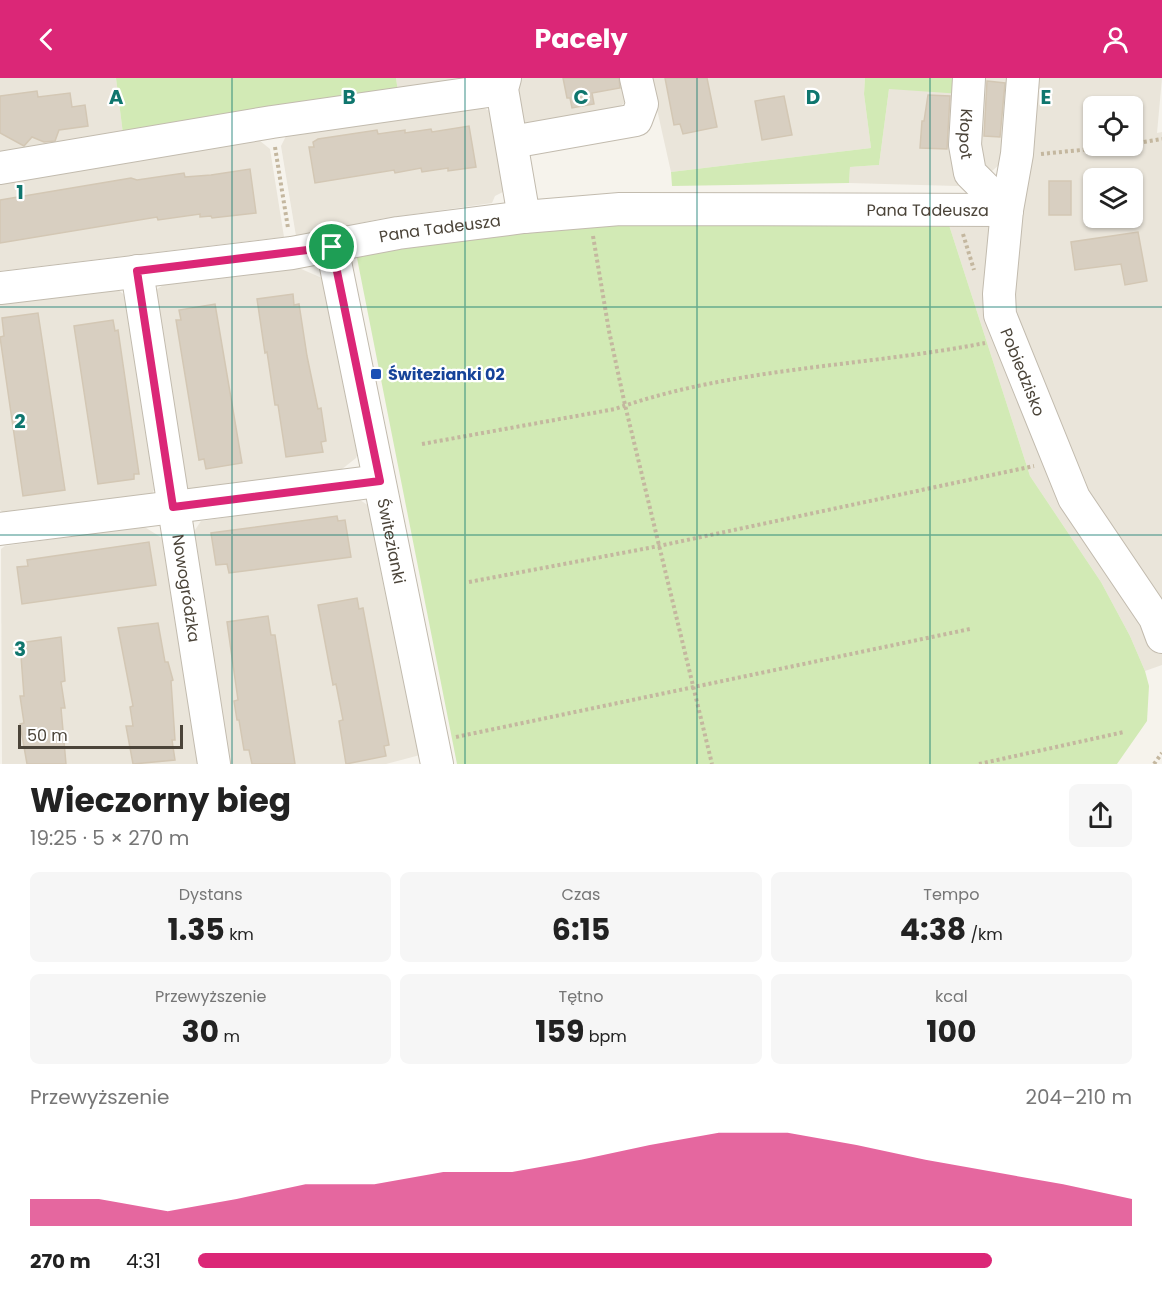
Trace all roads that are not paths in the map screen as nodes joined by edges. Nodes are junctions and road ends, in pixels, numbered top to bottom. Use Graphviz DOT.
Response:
graph roads {
  1 [pos="636,78"];
  2 [pos="969,78"];
  3 [pos="1023,78"];
  4 [pos="504,84"];
  5 [pos="512,142"];
  6 [pos="0,168"];
  7 [pos="1007,210"];
  8 [pos="524,217"];
  9 [pos="332,247"];
  10 [pos="137,271"];
  11 [pos="0,288"];
  12 [pos="380,481"];
  13 [pos="173,507"];
  14 [pos="0,529"];
  15 [pos="1162,637"];
  16 [pos="214,764"];
  17 [pos="436,764"];
  1 -- 5 [label="street"];
  2 -- 7 [label="street, Kłopot"];
  3 -- 7 [label="street, Pobiedzisko"];
  4 -- 5 [label="street, Pana Tadeusza"];
  4 -- 6 [label="street, Pana Tadeusza"];
  5 -- 8 [label="street, Pana Tadeusza"];
  7 -- 8 [label="street, Pana Tadeusza"];
  7 -- 15 [label="street, Pobiedzisko"];
  8 -- 9 [label="street, Pana Tadeusza"];
  9 -- 10 [label="street, Pana Tadeusza"];
  9 -- 12 [label="street, Świtezianki"];
  10 -- 11 [label="street, Pana Tadeusza"];
  10 -- 13 [label="street, Nowogródzka"];
  12 -- 13 [label="street"];
  12 -- 17 [label="street, Świtezianki"];
  13 -- 14 [label="street"];
  13 -- 16 [label="street, Nowogródzka"];
}
